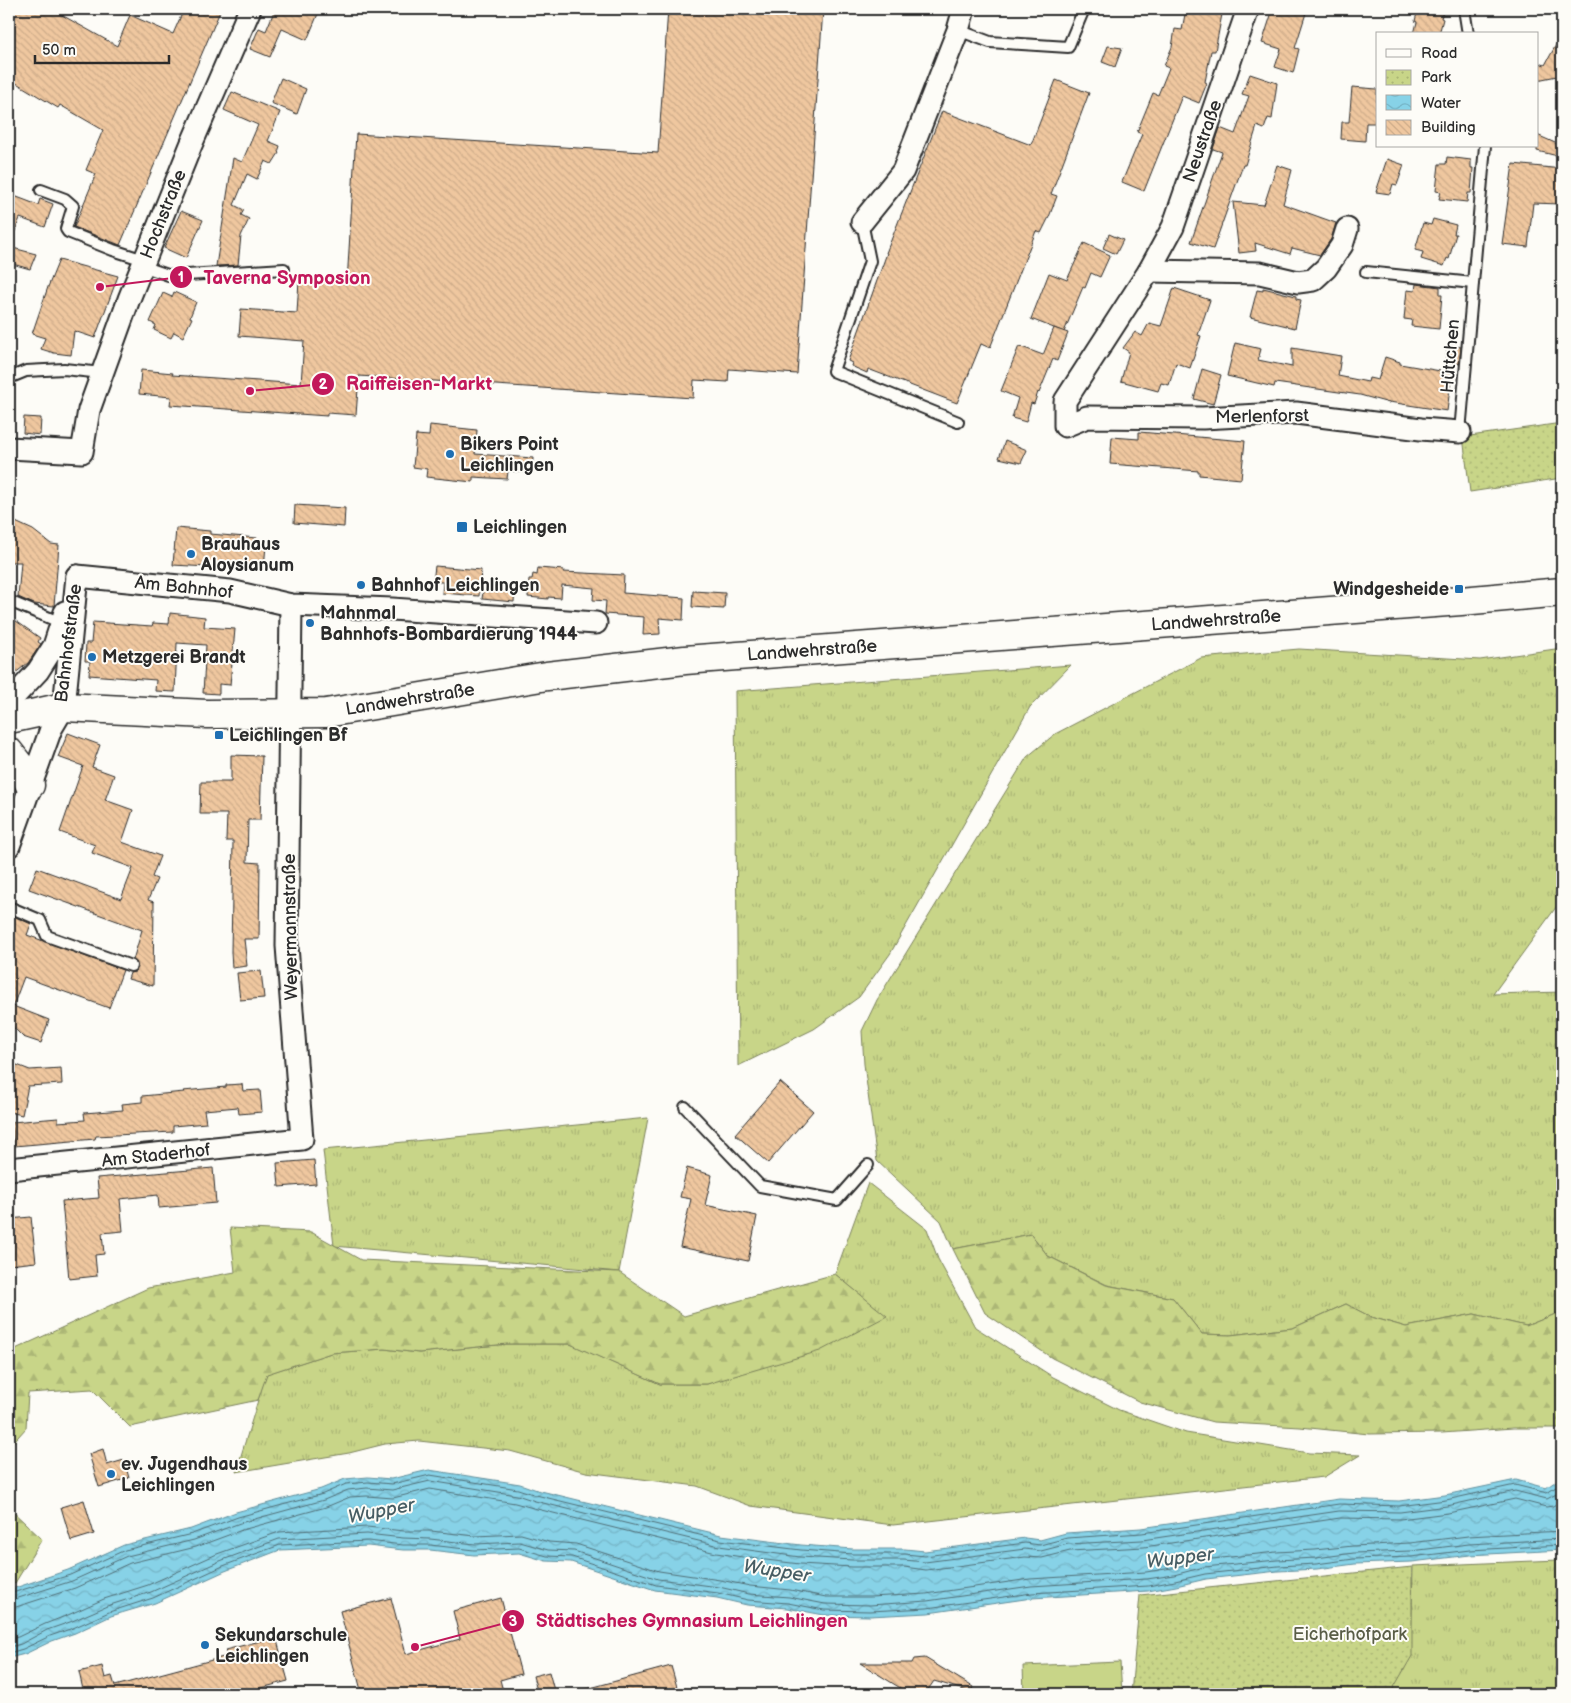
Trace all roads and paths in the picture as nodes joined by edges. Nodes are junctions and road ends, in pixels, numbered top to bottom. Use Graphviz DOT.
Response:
graph roads {
  1 [pos="250,9"];
  2 [pos="964,9"];
  3 [pos="1084,9"];
  4 [pos="1248,9"];
  5 [pos="1464,9"];
  6 [pos="958,30"];
  7 [pos="1468,32"];
  8 [pos="1485,148"];
  9 [pos="41,190"];
  10 [pos="862,222"];
  11 [pos="1347,229"];
  12 [pos="143,263"];
  13 [pos="284,269"];
  14 [pos="1149,271"];
  15 [pos="1366,272"];
  16 [pos="1473,283"];
  17 [pos="102,373"];
  18 [pos="9,378"];
  19 [pos="958,422"];
  20 [pos="1065,426"];
  21 [pos="1460,432"];
  22 [pos="9,448"];
  23 [pos="77,576"];
  24 [pos="1562,592"];
  25 [pos="9,601"];
  26 [pos="291,605"];
  27 [pos="596,623"];
  28 [pos="67,624"];
  29 [pos="9,702"];
  30 [pos="64,707"];
  31 [pos="289,714"];
  32 [pos="9,719"];
  33 [pos="9,752"];
  34 [pos="30,785"];
  35 [pos="9,846"];
  36 [pos="9,907"];
  37 [pos="131,966"];
  38 [pos="685,1107"];
  39 [pos="302,1139"];
  40 [pos="868,1165"];
  41 [pos="9,1169"];
  1 -- 12 [label="street, Hochstraße"];
  2 -- 6 [label="street"];
  3 -- 6 [label="lane"];
  4 -- 14 [label="street, Neustraße"];
  5 -- 7 [label="lane"];
  6 -- 10 [label="street"];
  8 -- 16 [label="lane, Hüttchen"];
  9 -- 12 [label="lane"];
  10 -- 19 [label="lane"];
  11 -- 14 [label="street"];
  12 -- 13 [label="lane"];
  12 -- 17 [label="street, Hochstraße"];
  14 -- 20 [label="street, Neustraße"];
  15 -- 16 [label="lane"];
  16 -- 21 [label="lane, Hüttchen"];
  17 -- 18 [label="lane"];
  17 -- 22 [label="street, Hochstraße"];
  20 -- 21 [label="street, Merlenforst"];
  23 -- 26 [label="street, Am Bahnhof"];
  23 -- 28 [label="street, Bahnhofstraße"];
  24 -- 31 [label="main road, Landwehrstraße"];
  25 -- 28 [label="lane"];
  26 -- 27 [label="street, Am Bahnhof"];
  26 -- 31 [label="street"];
  28 -- 29 [label="street, Bahnhofstraße"];
  28 -- 30 [label="street, Bahnhofstraße"];
  30 -- 31 [label="main road, Landwehrstraße"];
  30 -- 32 [label="main road, Bahnhofstraße"];
  30 -- 34 [label="street"];
  31 -- 39 [label="street, Weyermannstraße"];
  33 -- 34 [label="main road"];
  34 -- 35 [label="street"];
  36 -- 37 [label="lane"];
  38 -- 40 [label="lane"];
  39 -- 41 [label="street, Am Staderhof"];
}
